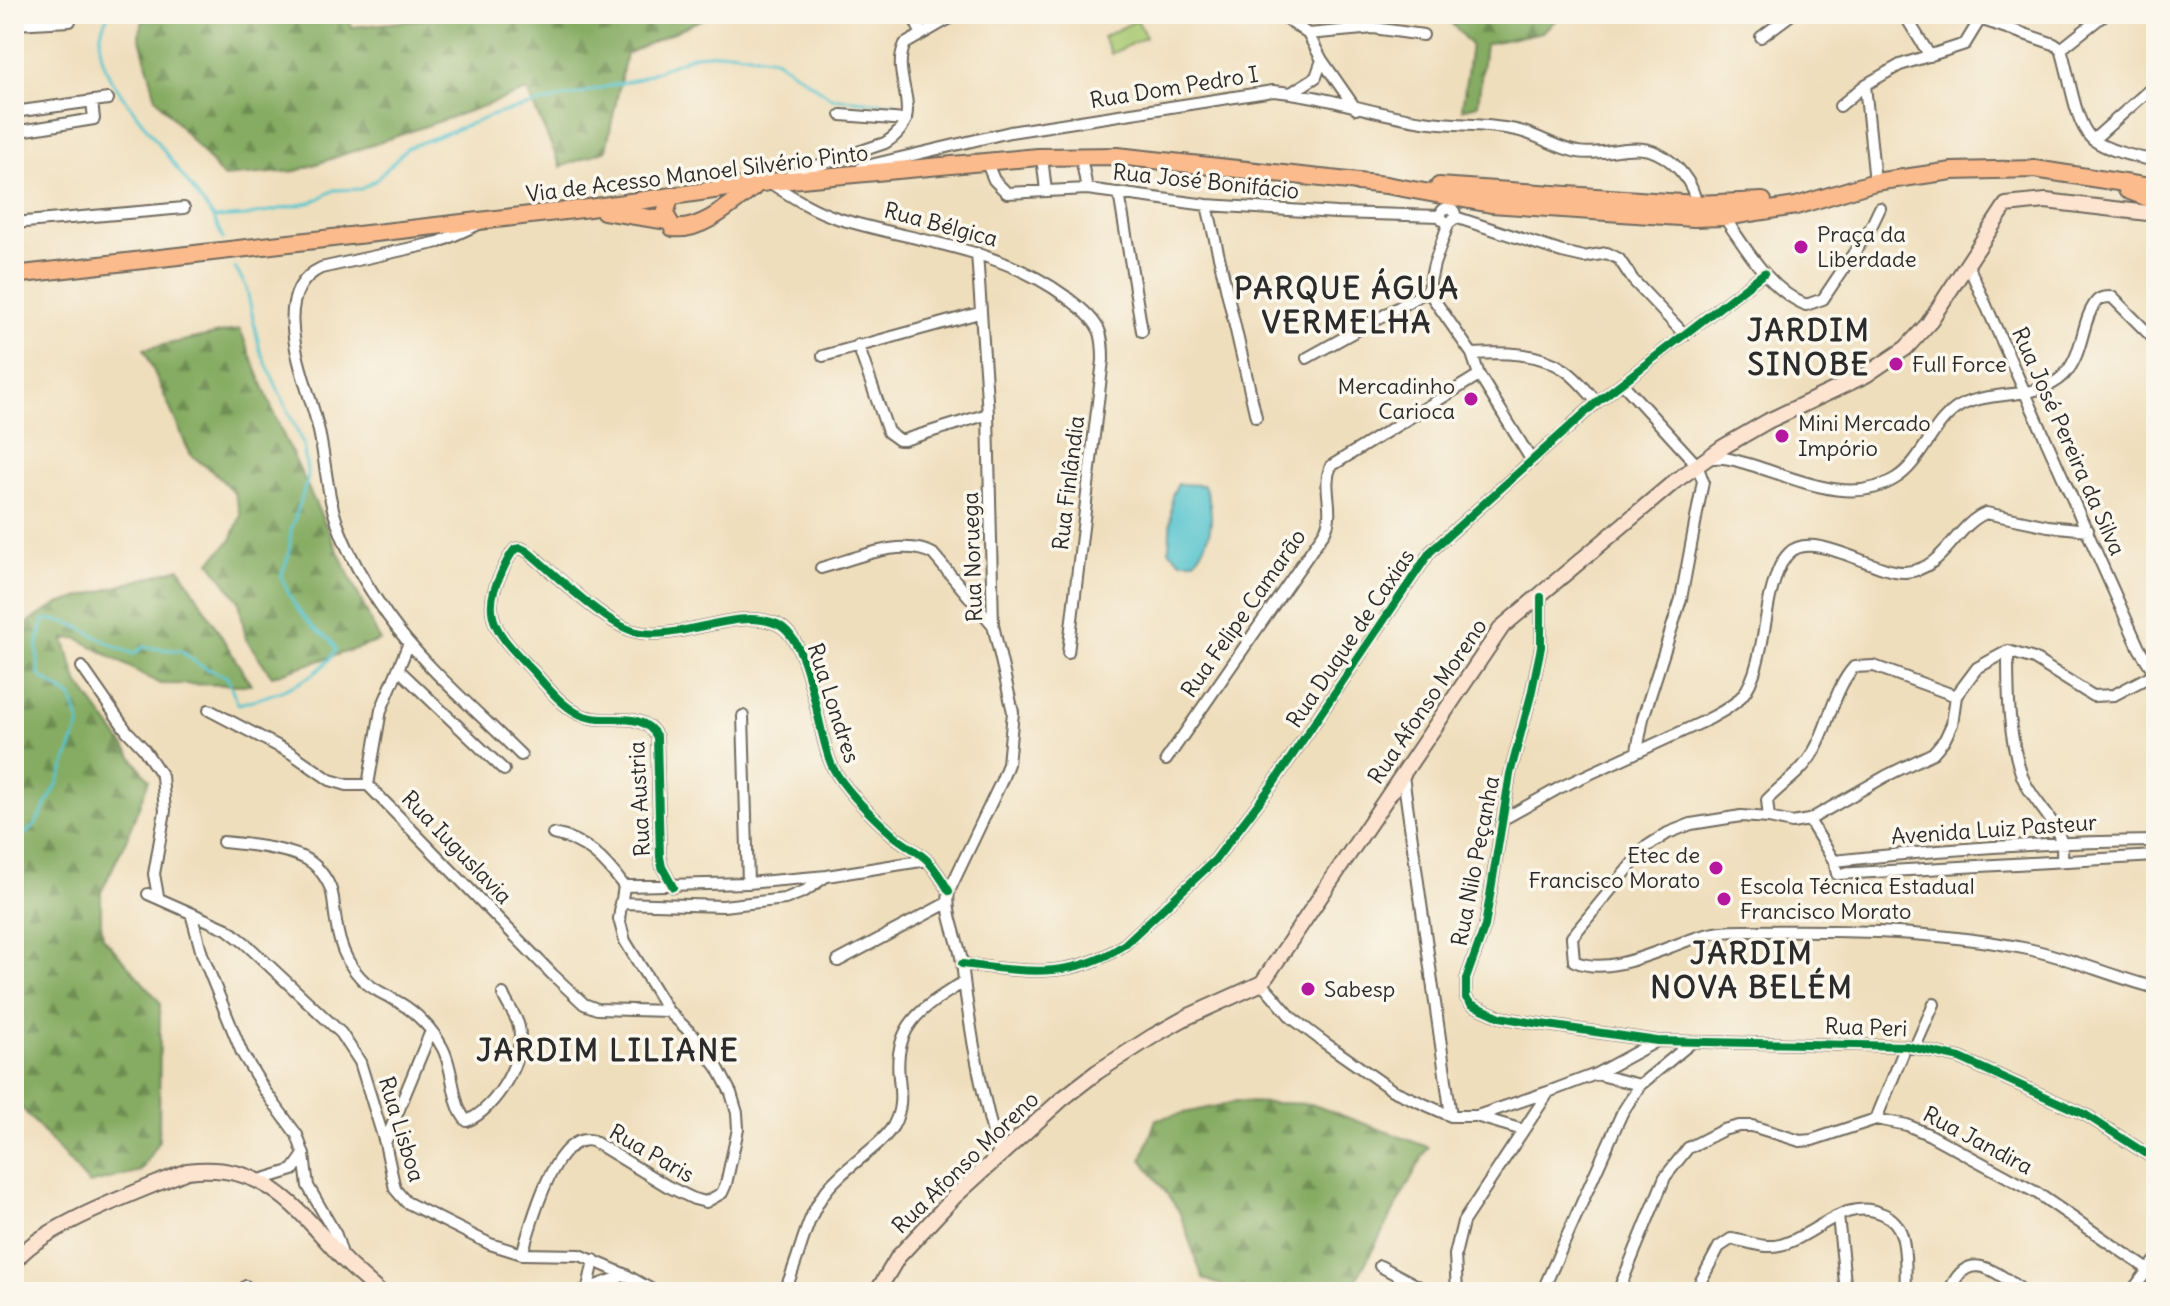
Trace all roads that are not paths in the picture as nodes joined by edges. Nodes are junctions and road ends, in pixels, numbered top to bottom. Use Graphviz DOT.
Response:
graph roads {
  1 [pos="912,14"];
  2 [pos="957,14"];
  3 [pos="1280,14"];
  4 [pos="1792,14"];
  5 [pos="1904,14"];
  6 [pos="2105,14"];
  7 [pos="1980,16"];
  8 [pos="70,21"];
  9 [pos="14,24"];
  10 [pos="921,33"];
  11 [pos="1308,34"];
  12 [pos="1423,35"];
  13 [pos="1761,37"];
  14 [pos="2061,49"];
  15 [pos="1930,56"];
  16 [pos="1322,60"];
  17 [pos="2156,84"];
  18 [pos="1865,85"];
  19 [pos="1291,93"];
  20 [pos="108,99"];
  21 [pos="92,101"];
  22 [pos="1840,106"];
  23 [pos="1356,109"];
  24 [pos="14,112"];
  25 [pos="841,115"];
  26 [pos="906,120"];
  27 [pos="14,132"];
  28 [pos="2093,140"];
  29 [pos="1042,157"];
  30 [pos="1081,157"];
  31 [pos="986,161"];
  32 [pos="2156,161"];
  33 [pos="820,178"];
  34 [pos="2108,180"];
  35 [pos="1875,182"];
  36 [pos="764,183"];
  37 [pos="2156,188"];
  38 [pos="1087,189"];
  39 [pos="1046,191"];
  40 [pos="1836,192"];
  41 [pos="1119,193"];
  42 [pos="671,196"];
  43 [pos="1696,204"];
  44 [pos="1207,205"];
  45 [pos="1453,207"];
  46 [pos="184,208"];
  47 [pos="591,208"];
  48 [pos="1880,208"];
  49 [pos="2154,210"];
  50 [pos="1646,214"];
  51 [pos="1724,217"];
  52 [pos="484,221"];
  53 [pos="668,221"];
  54 [pos="14,223"];
  55 [pos="977,253"];
  56 [pos="1968,265"];
  57 [pos="1764,273"];
  58 [pos="14,275"];
  59 [pos="1428,291"];
  60 [pos="979,313"];
  61 [pos="1093,320"];
  62 [pos="1142,331"];
  63 [pos="1685,335"];
  64 [pos="2156,341"];
  65 [pos="858,345"];
  66 [pos="1472,354"];
  67 [pos="823,356"];
  68 [pos="1307,358"];
  69 [pos="1479,375"];
  70 [pos="1623,384"];
  71 [pos="2026,391"];
  72 [pos="1597,402"];
  73 [pos="988,414"];
  74 [pos="1256,417"];
  75 [pos="1532,461"];
  76 [pos="1702,462"];
  77 [pos="2088,530"];
  78 [pos="821,568"];
  79 [pos="1541,597"];
  80 [pos="993,625"];
  81 [pos="409,643"];
  82 [pos="2008,651"];
  83 [pos="1068,653"];
  84 [pos="82,667"];
  85 [pos="398,669"];
  86 [pos="2155,675"];
  87 [pos="1956,696"];
  88 [pos="209,710"];
  89 [pos="585,716"];
  90 [pos="743,716"];
  91 [pos="1637,751"];
  92 [pos="521,755"];
  93 [pos="1166,760"];
  94 [pos="504,770"];
  95 [pos="1403,776"];
  96 [pos="368,785"];
  97 [pos="1769,818"];
  98 [pos="1502,820"];
  99 [pos="1809,820"];
  100 [pos="553,834"];
  101 [pos="2156,841"];
  102 [pos="223,842"];
  103 [pos="2062,842"];
  104 [pos="2156,856"];
  105 [pos="927,860"];
  106 [pos="2062,860"];
  107 [pos="1834,861"];
  108 [pos="827,876"];
  109 [pos="748,883"];
  110 [pos="624,886"];
  111 [pos="673,887"];
  112 [pos="948,897"];
  113 [pos="620,903"];
  114 [pos="191,913"];
  115 [pos="838,961"];
  116 [pos="962,964"];
  117 [pos="962,983"];
  118 [pos="1262,983"];
  119 [pos="2156,988"];
  120 [pos="503,994"];
  121 [pos="1934,1004"];
  122 [pos="668,1011"];
  123 [pos="431,1031"];
  124 [pos="1657,1041"];
  125 [pos="1691,1043"];
  126 [pos="1910,1047"];
  127 [pos="1596,1074"];
  128 [pos="1640,1085"];
  129 [pos="1548,1092"];
  130 [pos="1451,1116"];
  131 [pos="1477,1116"];
  132 [pos="1876,1119"];
  133 [pos="1523,1130"];
  134 [pos="385,1143"];
  135 [pos="304,1155"];
  136 [pos="999,1155"];
  137 [pos="2156,1160"];
  138 [pos="260,1180"];
  139 [pos="1838,1216"];
  140 [pos="522,1254"];
  141 [pos="344,1260"];
  142 [pos="594,1260"];
  143 [pos="2156,1260"];
  144 [pos="14,1263"];
  145 [pos="1380,1266"];
  146 [pos="2152,1272"];
  147 [pos="626,1275"];
  148 [pos="584,1290"];
  149 [pos="379,1292"];
  150 [pos="656,1292"];
  151 [pos="784,1292"];
  152 [pos="877,1292"];
  153 [pos="1429,1292"];
  154 [pos="1457,1292"];
  155 [pos="1542,1292"];
  156 [pos="1618,1292"];
  157 [pos="1695,1292"];
  158 [pos="1846,1292"];
  159 [pos="1906,1292"];
  160 [pos="1949,1292"];
  161 [pos="2025,1292"];
  162 [pos="2131,1292"];
  1 -- 10 [label="street"];
  2 -- 10 [label="street"];
  3 -- 11 [label="street"];
  4 -- 13 [label="street"];
  5 -- 15 [label="street"];
  6 -- 14 [label="street"];
  7 -- 14 [label="street"];
  7 -- 15 [label="street"];
  8 -- 9 [label="street"];
  10 -- 26 [label="street"];
  11 -- 12 [label="street"];
  11 -- 16 [label="street"];
  14 -- 28 [label="street"];
  15 -- 18 [label="street"];
  16 -- 19 [label="street"];
  16 -- 23 [label="street"];
  17 -- 28 [label="street"];
  18 -- 22 [label="street"];
  18 -- 35 [label="street"];
  19 -- 23 [label="street, Rua Dom Pedro I"];
  19 -- 33 [label="street, Rua Dom Pedro I"];
  20 -- 21 [label="street"];
  21 -- 24 [label="street"];
  21 -- 27 [label="street"];
  23 -- 43 [label="street, Rua Dom Pedro I"];
  25 -- 26 [label="street"];
  26 -- 36 [label="street"];
  28 -- 32 [label="street"];
  29 -- 30 [label="main road, Via de Acesso Manoel Silvério Pinto"];
  29 -- 31 [label="main road, Via de Acesso Manoel Silvério Pinto"];
  29 -- 39 [label="street"];
  30 -- 38 [label="street"];
  30 -- 45 [label="main road, Via de Acesso Manoel Silvério Pinto"];
  31 -- 33 [label="main road, Via de Acesso Manoel Silvério Pinto"];
  31 -- 39 [label="street, Rua José Bonifácio"];
  33 -- 36 [label="main road, Via de Acesso Manoel Silvério Pinto"];
  34 -- 35 [label="main road, Via de Acesso Manoel Silvério Pinto"];
  34 -- 37 [label="main road, Via de Acesso Manoel Silvério Pinto"];
  34 -- 49 [label="main road, Via de Acesso Manoel Silvério Pinto"];
  35 -- 40 [label="main road, Via de Acesso Manoel Silvério Pinto"];
  36 -- 42 [label="main road, Via de Acesso Manoel Silvério Pinto"];
  36 -- 53 [label="main road"];
  36 -- 55 [label="street, Rua Bélgica"];
  38 -- 39 [label="street, Rua José Bonifácio"];
  38 -- 41 [label="street, Rua José Bonifácio"];
  40 -- 43 [label="main road, Via de Acesso Manoel Silvério Pinto"];
  40 -- 51 [label="main road, Via de Acesso Manoel Silvério Pinto"];
  41 -- 44 [label="street, Rua José Bonifácio"];
  41 -- 62 [label="street"];
  42 -- 47 [label="main road, Via de Acesso Manoel Silvério Pinto"];
  42 -- 53 [label="main road"];
  43 -- 45 [label="main road, Via de Acesso Manoel Silvério Pinto"];
  43 -- 50 [label="main road"];
  44 -- 45 [label="street, Rua José Bonifácio"];
  44 -- 74 [label="street"];
  45 -- 50 [label="main road, Via de Acesso Manoel Silvério Pinto"];
  45 -- 59 [label="street"];
  45 -- 63 [label="street, Rua José Bonifácio"];
  46 -- 54 [label="street"];
  47 -- 52 [label="main road, Via de Acesso Manoel Silvério Pinto"];
  47 -- 53 [label="main road"];
  48 -- 57 [label="street"];
  49 -- 56 [label="main road, Rua Afonso Moreno"];
  50 -- 51 [label="main road, Via de Acesso Manoel Silvério Pinto"];
  51 -- 57 [label="street"];
  52 -- 58 [label="main road, Via de Acesso Manoel Silvério Pinto"];
  52 -- 81 [label="street"];
  55 -- 60 [label="street, Rua Noruega"];
  55 -- 61 [label="street, Rua Bélgica"];
  56 -- 71 [label="street, Rua José Pereira da Silva"];
  56 -- 76 [label="main road, Rua Afonso Moreno"];
  57 -- 63 [label="street, Rua Duque de Caxias"];
  59 -- 66 [label="street"];
  59 -- 68 [label="street"];
  60 -- 65 [label="street"];
  60 -- 73 [label="street, Rua Noruega"];
  61 -- 83 [label="street, Rua Finlândia"];
  63 -- 70 [label="street, Rua Duque de Caxias"];
  64 -- 71 [label="street"];
  65 -- 67 [label="street"];
  65 -- 73 [label="street"];
  66 -- 69 [label="street"];
  66 -- 72 [label="street"];
  69 -- 75 [label="street"];
  69 -- 93 [label="street, Rua Felipe Camarão"];
  70 -- 72 [label="street, Rua Duque de Caxias"];
  70 -- 76 [label="street"];
  71 -- 76 [label="street"];
  71 -- 77 [label="street, Rua José Pereira da Silva"];
  72 -- 75 [label="street, Rua Duque de Caxias"];
  73 -- 80 [label="street, Rua Noruega"];
  75 -- 116 [label="street, Rua Duque de Caxias"];
  76 -- 79 [label="main road, Rua Afonso Moreno"];
  76 -- 91 [label="street"];
  77 -- 86 [label="street, Rua José Pereira da Silva"];
  77 -- 91 [label="street"];
  78 -- 80 [label="street"];
  79 -- 95 [label="main road, Rua Afonso Moreno"];
  79 -- 98 [label="street, Rua Nilo Peçanha"];
  80 -- 112 [label="street, Rua Noruega"];
  81 -- 85 [label="street"];
  81 -- 92 [label="street"];
  82 -- 86 [label="street"];
  82 -- 87 [label="street"];
  82 -- 103 [label="street"];
  84 -- 114 [label="street, Rua Lisboa"];
  85 -- 94 [label="street"];
  85 -- 96 [label="street"];
  87 -- 97 [label="street"];
  87 -- 99 [label="street"];
  88 -- 96 [label="street"];
  89 -- 105 [label="street, Rua Londres"];
  89 -- 111 [label="street, Rua Austria"];
  90 -- 109 [label="street"];
  91 -- 98 [label="street"];
  95 -- 118 [label="main road, Rua Afonso Moreno"];
  95 -- 130 [label="street"];
  96 -- 122 [label="street, Rua Iuguslavia"];
  97 -- 99 [label="street"];
  97 -- 119 [label="street"];
  98 -- 124 [label="street, Rua Nilo Peçanha"];
  99 -- 107 [label="street"];
  100 -- 110 [label="street"];
  101 -- 103 [label="street, Avenida Luiz Pasteur"];
  102 -- 123 [label="street"];
  103 -- 106 [label="street"];
  103 -- 107 [label="street, Avenida Luiz Pasteur"];
  104 -- 106 [label="street, Avenida Luiz Pasteur"];
  105 -- 108 [label="street"];
  105 -- 112 [label="street, Rua Londres"];
  106 -- 107 [label="street, Avenida Luiz Pasteur"];
  108 -- 109 [label="street"];
  108 -- 113 [label="street"];
  109 -- 111 [label="street"];
  110 -- 111 [label="street"];
  110 -- 113 [label="street"];
  112 -- 115 [label="street"];
  112 -- 116 [label="street"];
  113 -- 122 [label="street"];
  114 -- 134 [label="street, Rua Lisboa"];
  114 -- 135 [label="street"];
  116 -- 117 [label="street"];
  117 -- 136 [label="street"];
  117 -- 151 [label="street"];
  118 -- 130 [label="street"];
  118 -- 136 [label="main road, Rua Afonso Moreno"];
  120 -- 123 [label="street"];
  121 -- 126 [label="street"];
  122 -- 140 [label="street, Rua Paris"];
  123 -- 134 [label="street"];
  124 -- 125 [label="street, Rua Nilo Peçanha"];
  124 -- 127 [label="street"];
  125 -- 126 [label="street, Rua Peri"];
  125 -- 128 [label="street"];
  126 -- 132 [label="street"];
  126 -- 137 [label="street, Rua Peri"];
  127 -- 128 [label="street"];
  127 -- 129 [label="street"];
  128 -- 155 [label="street"];
  129 -- 131 [label="street"];
  129 -- 133 [label="street"];
  130 -- 131 [label="street"];
  131 -- 133 [label="street"];
  132 -- 146 [label="street, Rua Jandira"];
  132 -- 156 [label="street"];
  133 -- 154 [label="street"];
  134 -- 140 [label="street, Rua Lisboa"];
  135 -- 138 [label="street"];
  135 -- 141 [label="street"];
  136 -- 152 [label="main road, Rua Afonso Moreno"];
  138 -- 141 [label="main road"];
  138 -- 144 [label="main road"];
  139 -- 157 [label="street"];
  139 -- 158 [label="street"];
  139 -- 159 [label="street"];
  140 -- 142 [label="street, Rua Lisboa"];
  141 -- 149 [label="main road"];
  142 -- 147 [label="street, Rua Lisboa"];
  142 -- 148 [label="street"];
  143 -- 146 [label="street"];
  145 -- 153 [label="street"];
  146 -- 162 [label="street"];
  147 -- 148 [label="street"];
  147 -- 150 [label="street, Rua Lisboa"];
  160 -- 161 [label="street"];
}
